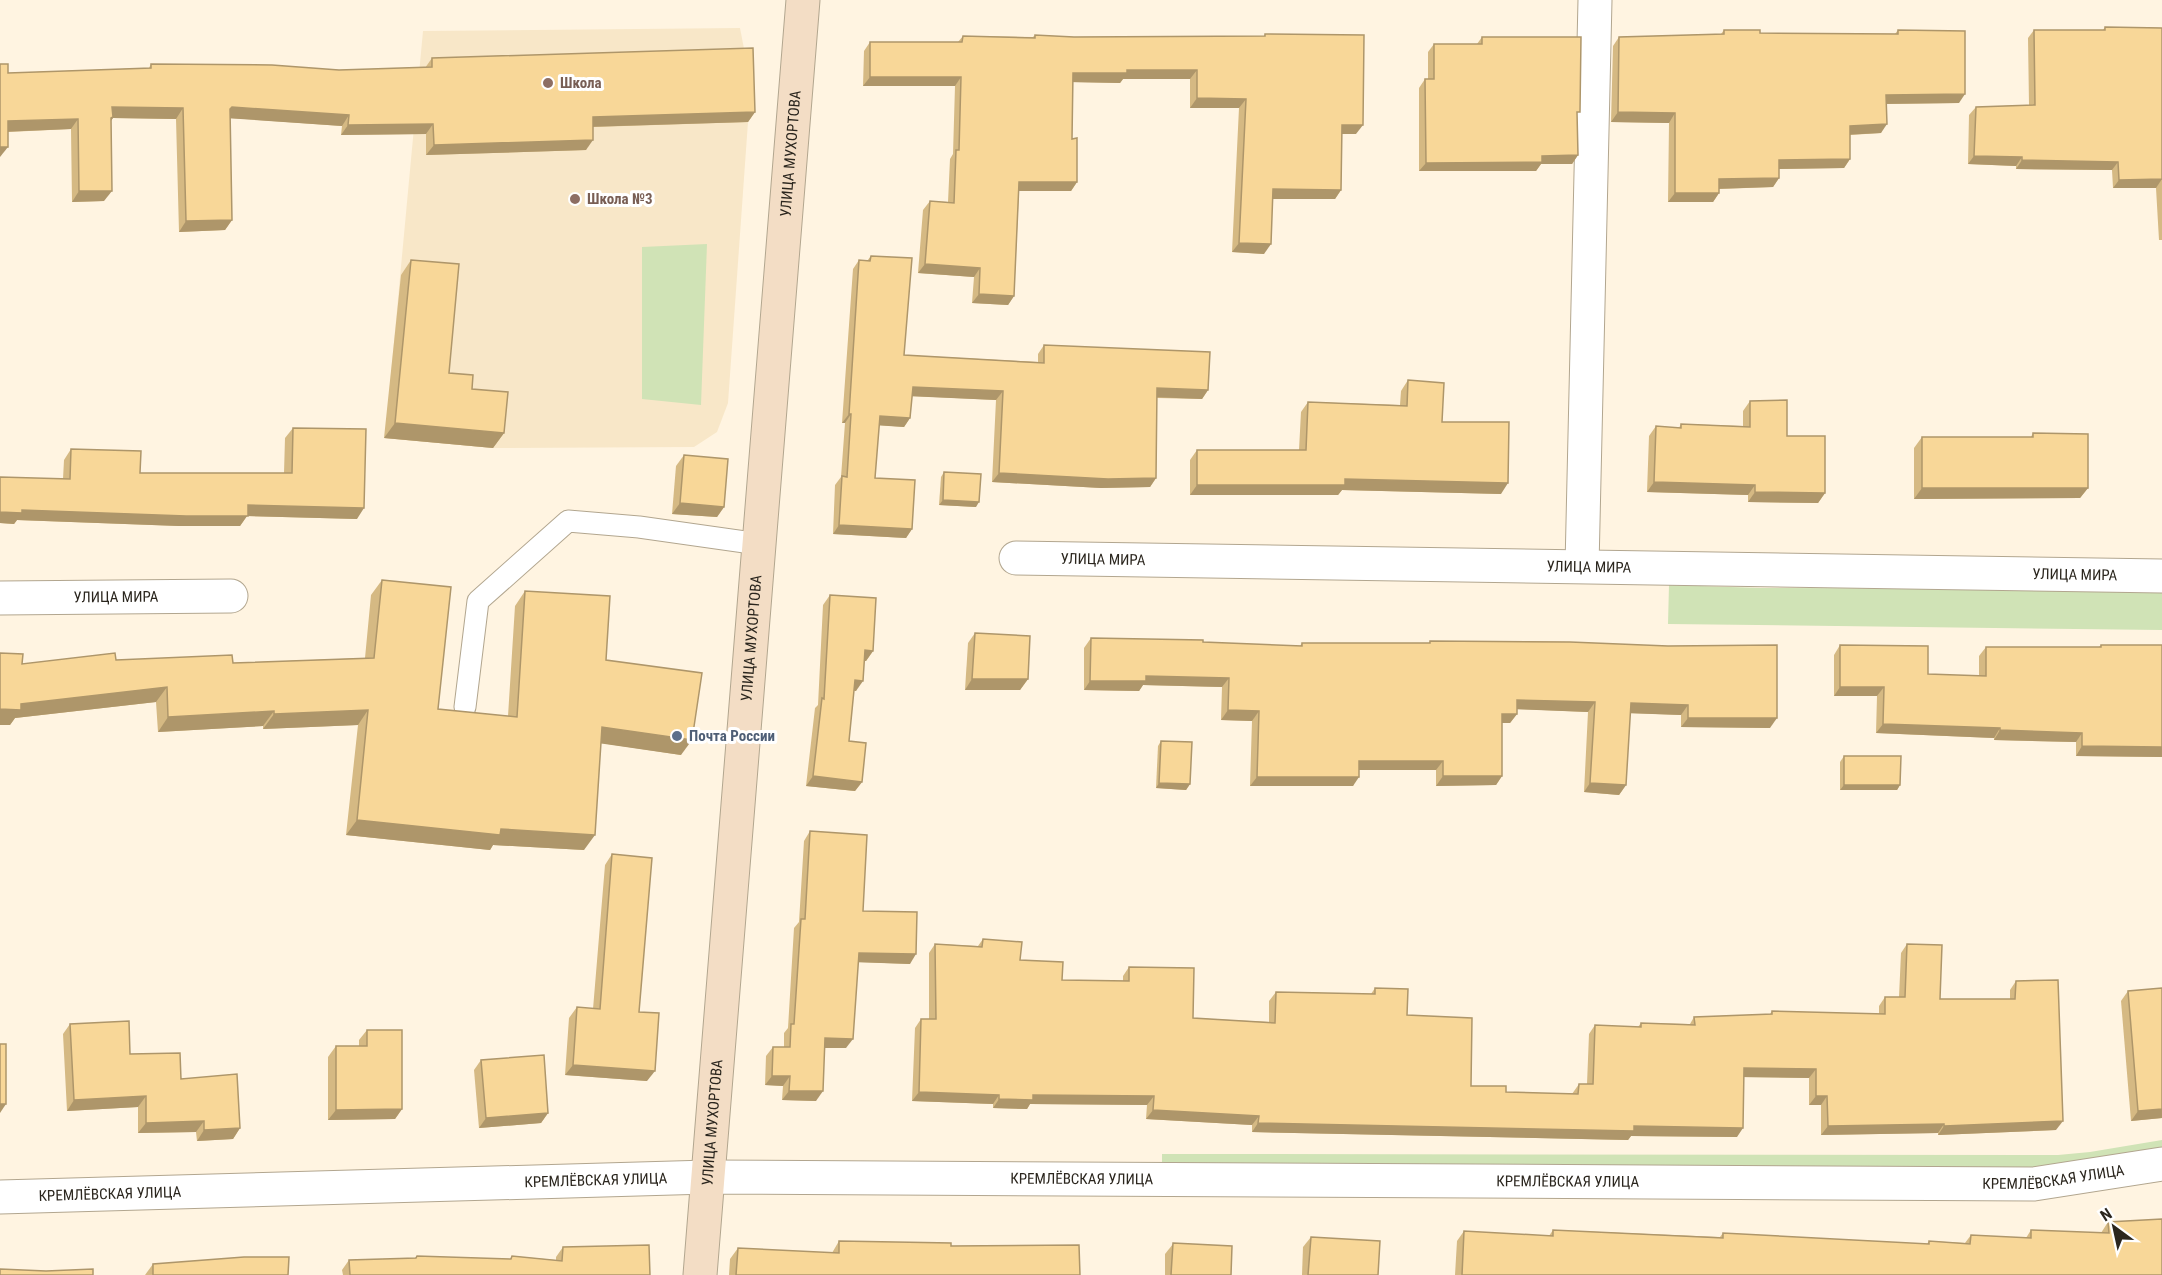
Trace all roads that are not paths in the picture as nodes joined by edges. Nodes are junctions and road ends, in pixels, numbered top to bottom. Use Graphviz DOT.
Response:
graph roads {
  1 [pos="803,0"];
  2 [pos="1595,0"];
  3 [pos="759,544"];
  4 [pos="1016,558"];
  5 [pos="1582,566"];
  6 [pos="2162,576"];
  7 [pos="231,596"];
  8 [pos="0,598"];
  9 [pos="465,707"];
  10 [pos="2162,1164"];
  11 [pos="708,1177"];
  12 [pos="0,1197"];
  13 [pos="700,1275"];
  1 -- 3 [label="street, УЛИЦА МУХОРТОВА"];
  2 -- 5 [label="street"];
  3 -- 9 [label="lane"];
  3 -- 11 [label="street, УЛИЦА МУХОРТОВА"];
  4 -- 5 [label="street, УЛИЦА МИРА"];
  5 -- 6 [label="street, УЛИЦА МИРА"];
  7 -- 8 [label="street, УЛИЦА МИРА"];
  10 -- 11 [label="street, КРЕМЛЁВСКАЯ УЛИЦА"];
  11 -- 12 [label="street, КРЕМЛЁВСКАЯ УЛИЦА"];
  11 -- 13 [label="street, УЛИЦА МУХОРТОВА"];
}
